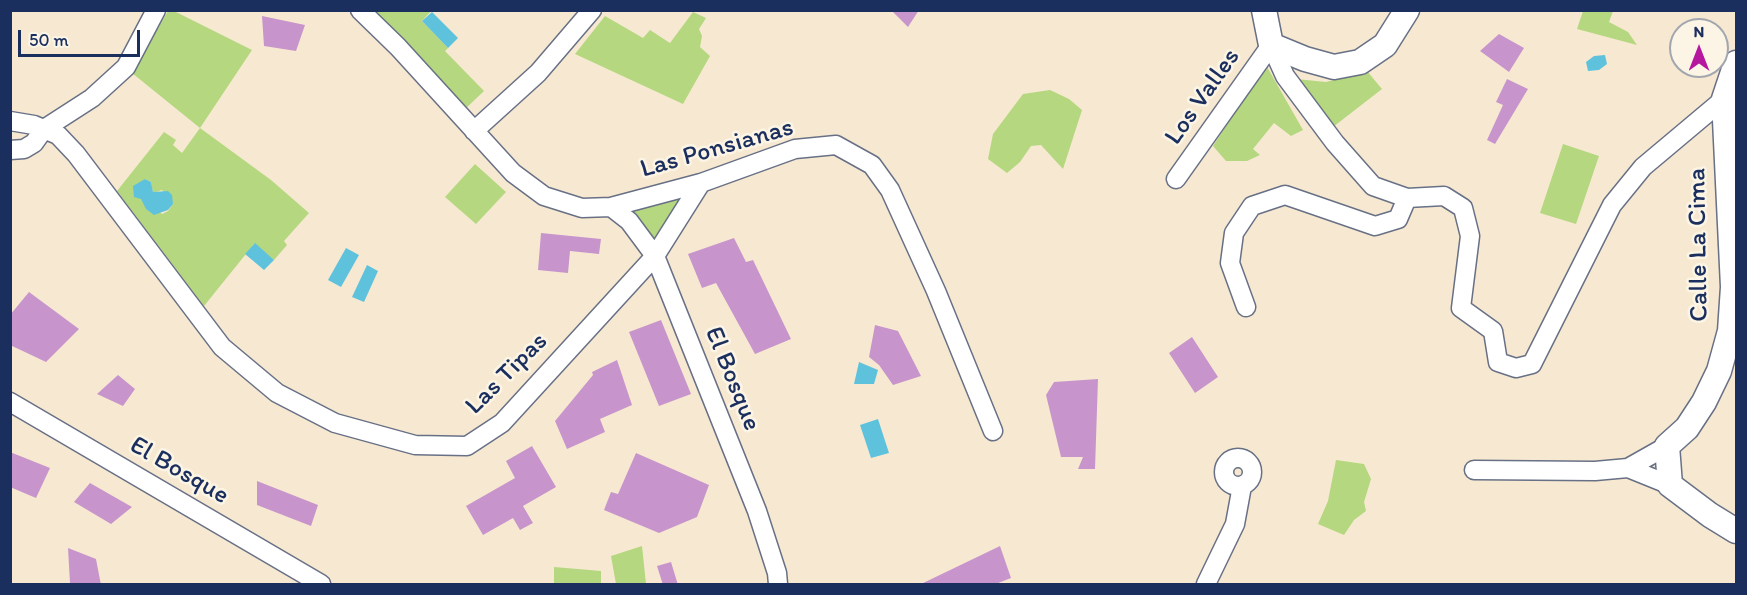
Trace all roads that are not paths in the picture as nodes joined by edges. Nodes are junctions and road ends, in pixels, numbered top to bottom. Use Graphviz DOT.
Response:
graph roads {
  1 [pos="156,10"];
  2 [pos="360,10"];
  3 [pos="592,10"];
  4 [pos="1264,10"];
  5 [pos="1407,10"];
  6 [pos="1271,45"];
  7 [pos="1737,63"];
  8 [pos="1724,99"];
  9 [pos="10,120"];
  10 [pos="44,129"];
  11 [pos="474,131"];
  12 [pos="10,150"];
  13 [pos="1176,179"];
  14 [pos="701,183"];
  15 [pos="1407,198"];
  16 [pos="611,207"];
  17 [pos="655,256"];
  18 [pos="1246,307"];
  19 [pos="10,402"];
  20 [pos="993,430"];
  21 [pos="1667,446"];
  22 [pos="1628,468"];
  23 [pos="1474,470"];
  24 [pos="1670,485"];
  25 [pos="1242,486"];
  26 [pos="1737,531"];
  27 [pos="321,585"];
  28 [pos="777,585"];
  29 [pos="1206,585"];
  1 -- 10 [label="street"];
  2 -- 11 [label="street, Las Ponsianas"];
  3 -- 11 [label="street"];
  4 -- 6 [label="street"];
  5 -- 6 [label="street"];
  6 -- 13 [label="street, Los Valles"];
  6 -- 15 [label="street"];
  7 -- 8 [label="street, Calle La Cima"];
  8 -- 15 [label="street"];
  8 -- 21 [label="street, Calle La Cima"];
  9 -- 10 [label="street, Las Tipas"];
  10 -- 12 [label="street"];
  10 -- 17 [label="street, Las Tipas"];
  11 -- 16 [label="street, Las Ponsianas"];
  14 -- 16 [label="street, Las Ponsianas"];
  14 -- 17 [label="street, Las Tipas"];
  14 -- 20 [label="street, Las Ponsianas"];
  15 -- 18 [label="street"];
  16 -- 17 [label="street, El Bosque"];
  17 -- 28 [label="street, El Bosque"];
  19 -- 27 [label="street, El Bosque"];
  21 -- 22 [label="street"];
  21 -- 24 [label="street"];
  22 -- 23 [label="street"];
  22 -- 24 [label="street"];
  24 -- 26 [label="street"];
  25 -- 29 [label="street"];
}
